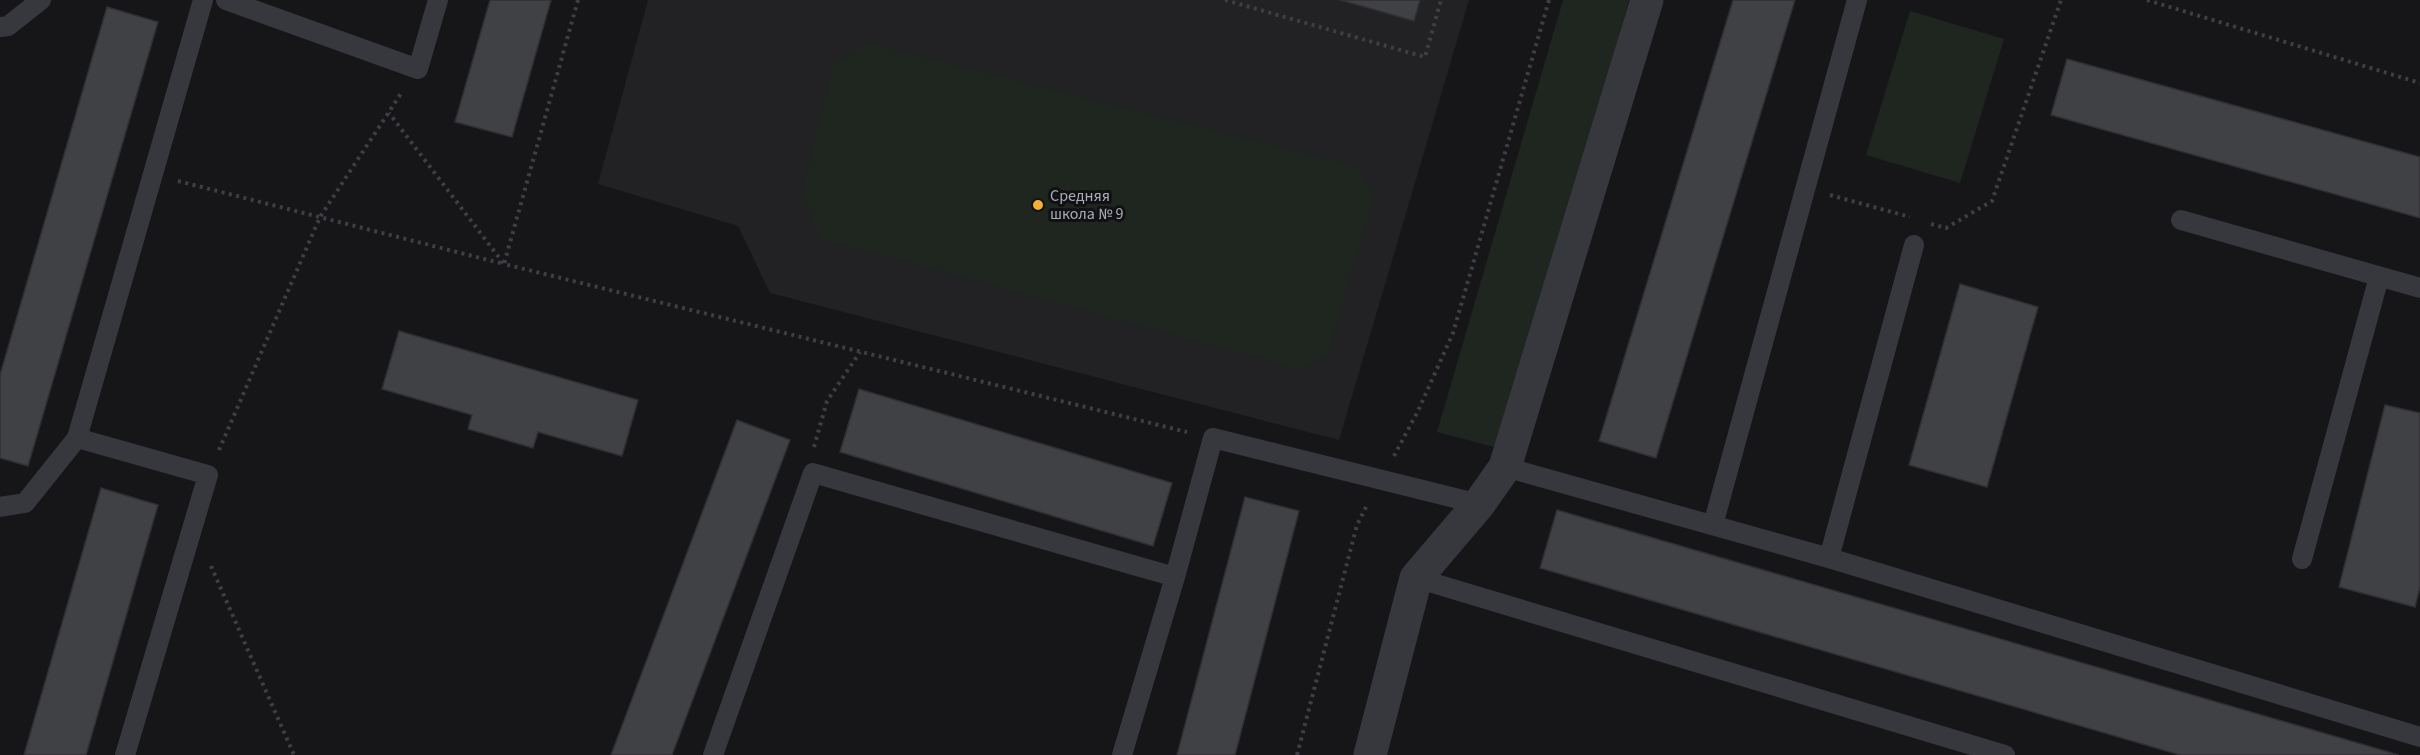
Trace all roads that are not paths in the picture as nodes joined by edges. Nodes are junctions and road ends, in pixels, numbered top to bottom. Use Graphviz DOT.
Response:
graph roads {
  1 [pos="42,0"];
  2 [pos="203,0"];
  3 [pos="226,0"];
  4 [pos="438,0"];
  5 [pos="1647,0"];
  6 [pos="1857,0"];
  7 [pos="0,27"];
  8 [pos="2181,220"];
  9 [pos="1914,245"];
  10 [pos="2379,277"];
  11 [pos="2420,288"];
  12 [pos="76,438"];
  13 [pos="1505,467"];
  14 [pos="1479,504"];
  15 [pos="0,507"];
  16 [pos="1713,525"];
  17 [pos="1829,558"];
  18 [pos="2302,559"];
  19 [pos="1175,577"];
  20 [pos="1416,578"];
  21 [pos="2420,737"];
  22 [pos="125,755"];
  23 [pos="714,755"];
  24 [pos="1122,755"];
  25 [pos="1370,755"];
  26 [pos="2005,755"];
  1 -- 7 [label="lane"];
  2 -- 12 [label="lane"];
  3 -- 4 [label="lane"];
  5 -- 13 [label="street"];
  6 -- 16 [label="lane"];
  8 -- 10 [label="lane"];
  9 -- 17 [label="lane"];
  10 -- 11 [label="lane"];
  10 -- 18 [label="lane"];
  12 -- 15 [label="lane"];
  12 -- 22 [label="lane"];
  13 -- 14 [label="street"];
  13 -- 16 [label="lane"];
  14 -- 19 [label="lane"];
  14 -- 20 [label="street"];
  16 -- 17 [label="lane"];
  17 -- 21 [label="lane"];
  19 -- 23 [label="lane"];
  19 -- 24 [label="lane"];
  20 -- 25 [label="street"];
  20 -- 26 [label="lane"];
}
